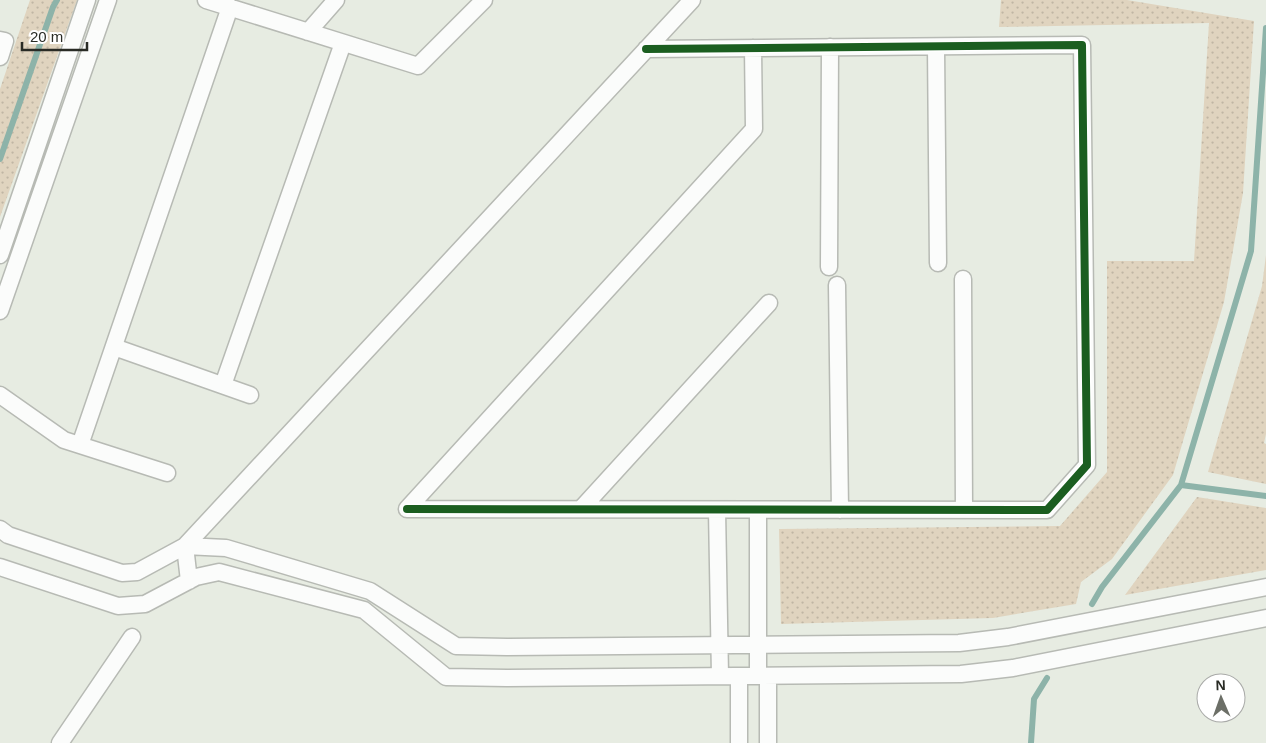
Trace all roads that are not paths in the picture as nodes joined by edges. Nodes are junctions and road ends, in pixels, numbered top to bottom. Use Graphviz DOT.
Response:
graph roads {
  1 [pos="87,0"];
  2 [pos="108,0"];
  3 [pos="206,0"];
  4 [pos="336,0"];
  5 [pos="484,0"];
  6 [pos="692,0"];
  7 [pos="230,7"];
  8 [pos="308,32"];
  9 [pos="0,40"];
  10 [pos="343,43"];
  11 [pos="830,47"];
  12 [pos="936,47"];
  13 [pos="753,48"];
  14 [pos="646,49"];
  15 [pos="0,57"];
  16 [pos="0,255"];
  17 [pos="938,263"];
  18 [pos="829,267"];
  19 [pos="963,279"];
  20 [pos="837,285"];
  21 [pos="769,303"];
  22 [pos="0,311"];
  23 [pos="114,347"];
  24 [pos="223,385"];
  25 [pos="0,394"];
  26 [pos="250,395"];
  27 [pos="80,445"];
  28 [pos="167,473"];
  29 [pos="581,510"];
  30 [pos="717,510"];
  31 [pos="758,510"];
  32 [pos="840,510"];
  33 [pos="964,510"];
  34 [pos="0,530"];
  35 [pos="185,546"];
  36 [pos="0,567"];
  37 [pos="189,581"];
  38 [pos="1266,587"];
  39 [pos="1266,618"];
  40 [pos="132,637"];
  41 [pos="719,645"];
  42 [pos="758,645"];
  43 [pos="720,676"];
  44 [pos="739,676"];
  45 [pos="763,676"];
  46 [pos="60,743"];
  47 [pos="739,743"];
  48 [pos="768,743"];
  1 -- 16 [label="street"];
  2 -- 22 [label="street"];
  3 -- 7 [label="street"];
  4 -- 8 [label="street"];
  5 -- 10 [label="street"];
  6 -- 14 [label="street"];
  7 -- 8 [label="street"];
  7 -- 23 [label="street"];
  8 -- 10 [label="street"];
  9 -- 15 [label="street"];
  10 -- 24 [label="street"];
  11 -- 12 [label="street"];
  11 -- 13 [label="street"];
  11 -- 18 [label="street"];
  12 -- 17 [label="street"];
  12 -- 33 [label="street"];
  13 -- 14 [label="street"];
  13 -- 29 [label="street"];
  14 -- 35 [label="street"];
  19 -- 33 [label="street"];
  20 -- 32 [label="street"];
  21 -- 29 [label="street"];
  23 -- 24 [label="street"];
  23 -- 27 [label="street"];
  24 -- 26 [label="street"];
  25 -- 27 [label="street"];
  27 -- 28 [label="street"];
  29 -- 30 [label="street"];
  30 -- 31 [label="street"];
  30 -- 41 [label="street"];
  31 -- 32 [label="street"];
  31 -- 42 [label="street"];
  32 -- 33 [label="street"];
  34 -- 35 [label="street"];
  35 -- 37 [label="street"];
  35 -- 41 [label="street"];
  36 -- 37 [label="street"];
  37 -- 43 [label="street"];
  38 -- 42 [label="street"];
  39 -- 45 [label="street"];
  40 -- 46 [label="street"];
  41 -- 42 [label="street"];
  41 -- 43 [label="street"];
  42 -- 45 [label="street"];
  43 -- 44 [label="street"];
  44 -- 45 [label="street"];
  44 -- 47 [label="street"];
  45 -- 48 [label="street"];
}
